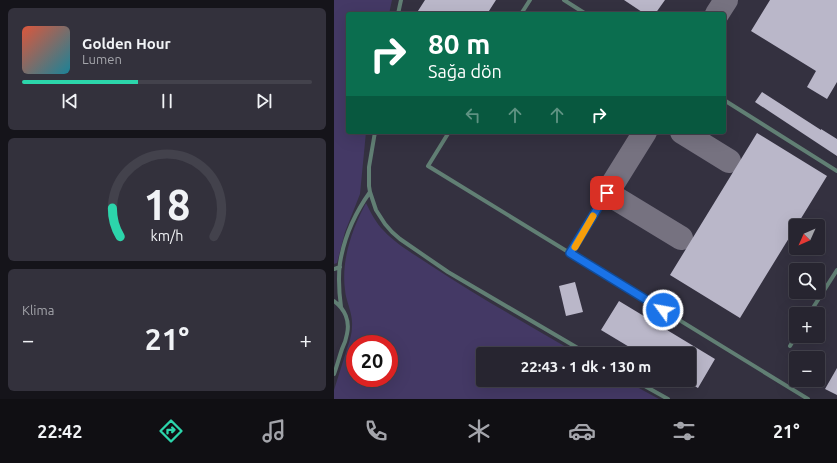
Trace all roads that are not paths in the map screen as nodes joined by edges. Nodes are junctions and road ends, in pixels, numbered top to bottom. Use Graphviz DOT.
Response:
graph roads {
  1 [pos="401,0"];
  2 [pos="530,0"];
  3 [pos="564,0"];
  4 [pos="398,12"];
  5 [pos="522,12"];
  6 [pos="583,12"];
  7 [pos="726,101"];
  8 [pos="374,134"];
  9 [pos="448,134"];
  10 [pos="837,171"];
  11 [pos="370,192"];
  12 [pos="607,193"];
  13 [pos="570,253"];
  14 [pos="340,267"];
  15 [pos="334,269"];
  16 [pos="837,270"];
  17 [pos="334,301"];
  18 [pos="341,307"];
  19 [pos="813,307"];
  20 [pos="792,343"];
  21 [pos="790,346"];
  22 [pos="576,347"];
  23 [pos="334,374"];
  24 [pos="647,387"];
  25 [pos="668,399"];
  26 [pos="808,399"];
  1 -- 4 [label="lane"];
  2 -- 5 [label="lane"];
  3 -- 6 [label="lane"];
  7 -- 10 [label="lane"];
  8 -- 11 [label="lane"];
  9 -- 13 [label="lane"];
  11 -- 14 [label="lane"];
  11 -- 22 [label="lane"];
  12 -- 13 [label="lane"];
  13 -- 26 [label="lane"];
  14 -- 15 [label="lane"];
  14 -- 18 [label="lane"];
  16 -- 19 [label="lane"];
  17 -- 18 [label="lane"];
  18 -- 23 [label="lane"];
  20 -- 21 [label="lane"];
  24 -- 25 [label="lane"];
}
